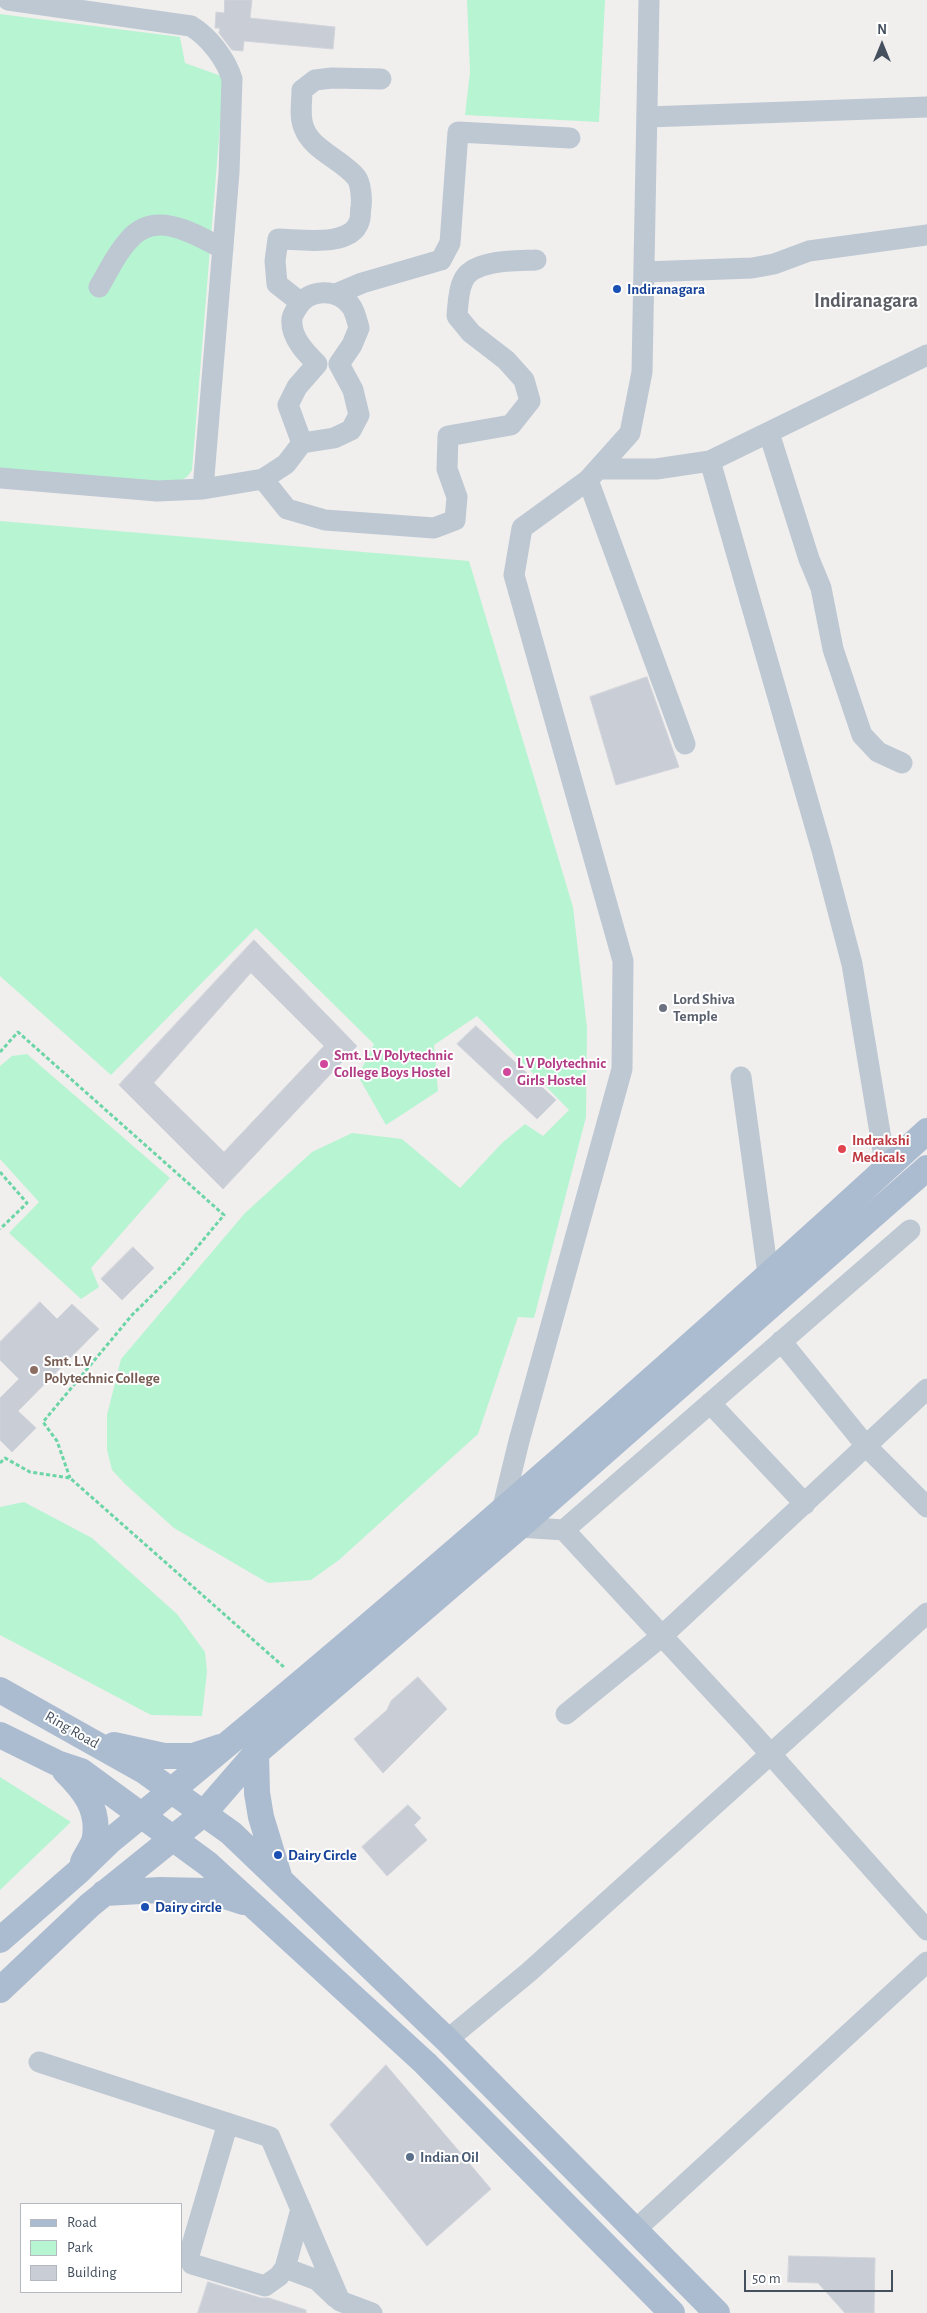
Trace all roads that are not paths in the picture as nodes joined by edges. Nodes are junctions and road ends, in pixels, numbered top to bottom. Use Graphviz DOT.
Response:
graph roads {
  1 [pos="8,0"];
  2 [pos="649,0"];
  3 [pos="381,79"];
  4 [pos="927,107"];
  5 [pos="648,117"];
  6 [pos="570,138"];
  7 [pos="927,235"];
  8 [pos="223,249"];
  9 [pos="536,260"];
  10 [pos="645,272"];
  11 [pos="99,287"];
  12 [pos="336,294"];
  13 [pos="300,302"];
  14 [pos="927,354"];
  15 [pos="769,433"];
  16 [pos="302,442"];
  17 [pos="710,461"];
  18 [pos="594,474"];
  19 [pos="0,478"];
  20 [pos="263,479"];
  21 [pos="203,489"];
  22 [pos="685,744"];
  23 [pos="902,763"];
  24 [pos="741,1077"];
  25 [pos="927,1131"];
  26 [pos="927,1168"];
  27 [pos="886,1169"];
  28 [pos="910,1230"];
  29 [pos="768,1274"];
  30 [pos="781,1341"];
  31 [pos="927,1389"];
  32 [pos="710,1403"];
  33 [pos="867,1447"];
  34 [pos="805,1504"];
  35 [pos="927,1507"];
  36 [pos="511,1519"];
  37 [pos="564,1530"];
  38 [pos="927,1612"];
  39 [pos="662,1636"];
  40 [pos="0,1690"];
  41 [pos="566,1714"];
  42 [pos="0,1735"];
  43 [pos="80,1735"];
  44 [pos="227,1745"];
  45 [pos="256,1752"];
  46 [pos="770,1754"];
  47 [pos="57,1763"];
  48 [pos="171,1791"];
  49 [pos="134,1809"];
  50 [pos="204,1813"];
  51 [pos="172,1839"];
  52 [pos="78,1872"];
  53 [pos="281,1881"];
  54 [pos="104,1893"];
  55 [pos="254,1906"];
  56 [pos="927,1930"];
  57 [pos="0,1940"];
  58 [pos="927,1962"];
  59 [pos="0,1990"];
  60 [pos="447,2040"];
  61 [pos="39,2062"];
  62 [pos="228,2123"];
  63 [pos="301,2209"];
  64 [pos="634,2231"];
  65 [pos="285,2268"];
  66 [pos="338,2307"];
  67 [pos="372,2313"];
  68 [pos="672,2313"];
  69 [pos="717,2313"];
  1 -- 8 [label="street"];
  2 -- 5 [label="street"];
  3 -- 13 [label="street"];
  4 -- 5 [label="street"];
  5 -- 10 [label="street"];
  6 -- 12 [label="street"];
  7 -- 10 [label="street"];
  8 -- 11 [label="street"];
  8 -- 21 [label="street"];
  9 -- 20 [label="street"];
  10 -- 18 [label="street"];
  12 -- 13 [label="street"];
  12 -- 16 [label="street"];
  13 -- 16 [label="street"];
  14 -- 15 [label="street"];
  15 -- 17 [label="street"];
  15 -- 23 [label="street"];
  16 -- 20 [label="street"];
  17 -- 18 [label="street"];
  17 -- 27 [label="street"];
  18 -- 22 [label="street"];
  18 -- 36 [label="street"];
  19 -- 21 [label="street"];
  20 -- 21 [label="street"];
  24 -- 29 [label="street"];
  25 -- 27 [label="main road"];
  26 -- 36 [label="main road"];
  27 -- 29 [label="main road"];
  28 -- 30 [label="street"];
  29 -- 36 [label="main road"];
  30 -- 32 [label="street"];
  30 -- 33 [label="street"];
  31 -- 33 [label="street"];
  32 -- 34 [label="street"];
  32 -- 37 [label="street"];
  33 -- 34 [label="street"];
  33 -- 35 [label="street"];
  34 -- 39 [label="street"];
  36 -- 37 [label="street"];
  36 -- 44 [label="main road"];
  36 -- 45 [label="main road"];
  37 -- 39 [label="street"];
  38 -- 46 [label="street"];
  39 -- 41 [label="street"];
  39 -- 46 [label="street"];
  40 -- 43 [label="main road, Ring Road"];
  42 -- 47 [label="main road, Ring Road"];
  43 -- 44 [label="main road"];
  43 -- 48 [label="main road, Ring Road"];
  44 -- 48 [label="main road"];
  45 -- 50 [label="main road"];
  45 -- 53 [label="main road"];
  46 -- 56 [label="street"];
  46 -- 60 [label="street"];
  47 -- 49 [label="main road, Ring Road"];
  47 -- 52 [label="main road"];
  48 -- 49 [label="main road"];
  48 -- 50 [label="main road, Ring Road"];
  49 -- 51 [label="main road, Ring Road"];
  49 -- 52 [label="main road"];
  50 -- 51 [label="main road"];
  50 -- 53 [label="main road, Ring Road"];
  51 -- 54 [label="main road"];
  51 -- 55 [label="main road, Ring Road"];
  52 -- 57 [label="main road"];
  53 -- 60 [label="main road, Ring Road"];
  54 -- 55 [label="main road"];
  54 -- 59 [label="main road"];
  55 -- 68 [label="main road, Ring Road"];
  58 -- 64 [label="street"];
  60 -- 64 [label="main road, Ring Road"];
  61 -- 62 [label="street"];
  62 -- 63 [label="street"];
  62 -- 65 [label="street"];
  63 -- 65 [label="street"];
  63 -- 66 [label="street"];
  64 -- 69 [label="main road, Ring Road"];
  65 -- 66 [label="street"];
  66 -- 67 [label="street"];
}
